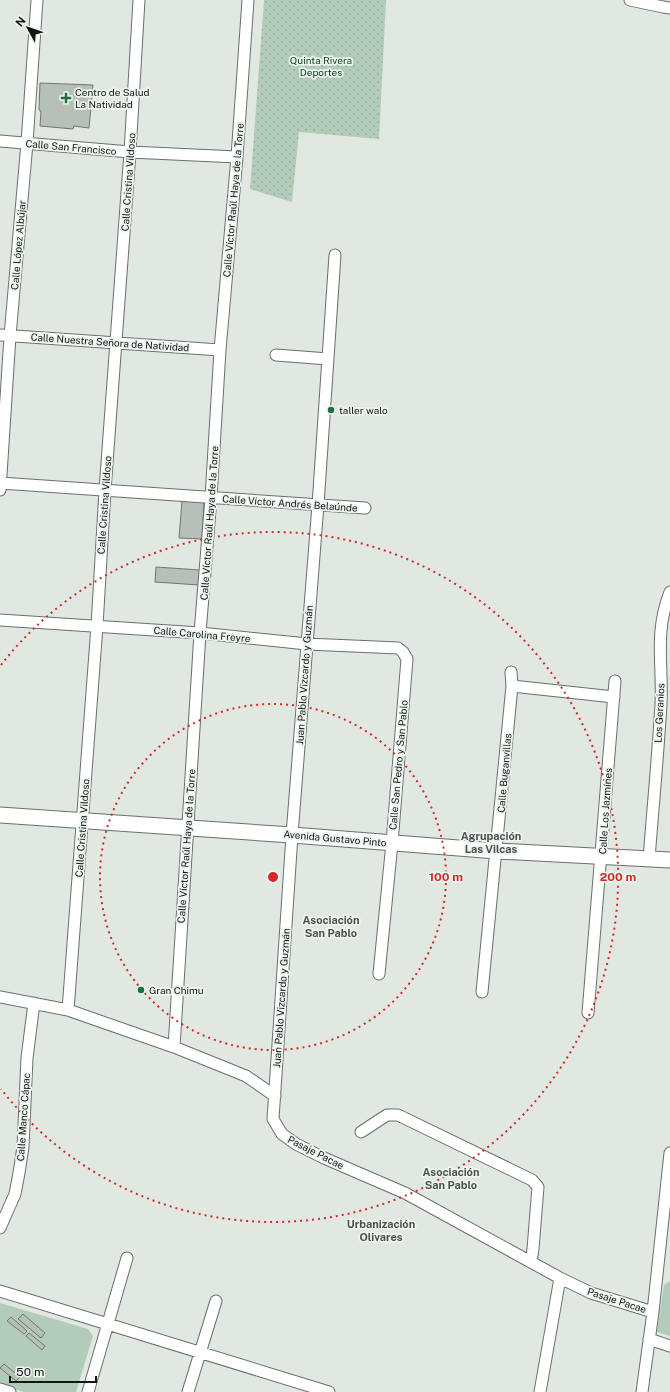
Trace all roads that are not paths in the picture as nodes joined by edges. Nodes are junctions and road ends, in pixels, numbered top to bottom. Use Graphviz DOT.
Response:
graph roads {
  1 [pos="37,0"];
  2 [pos="139,0"];
  3 [pos="248,0"];
  4 [pos="630,0"];
  5 [pos="670,8"];
  6 [pos="0,141"];
  7 [pos="27,143"];
  8 [pos="130,152"];
  9 [pos="237,157"];
  10 [pos="335,255"];
  11 [pos="5,336"];
  12 [pos="116,342"];
  13 [pos="220,350"];
  14 [pos="276,355"];
  15 [pos="328,359"];
  16 [pos="0,483"];
  17 [pos="0,490"];
  18 [pos="105,490"];
  19 [pos="211,498"];
  20 [pos="318,505"];
  21 [pos="365,508"];
  22 [pos="670,592"];
  23 [pos="0,620"];
  24 [pos="97,626"];
  25 [pos="200,633"];
  26 [pos="307,644"];
  27 [pos="403,652"];
  28 [pos="511,672"];
  29 [pos="615,682"];
  30 [pos="512,686"];
  31 [pos="614,697"];
  32 [pos="0,815"];
  33 [pos="82,820"];
  34 [pos="188,828"];
  35 [pos="292,835"];
  36 [pos="392,843"];
  37 [pos="497,851"];
  38 [pos="602,856"];
  39 [pos="648,859"];
  40 [pos="670,860"];
  41 [pos="379,974"];
  42 [pos="482,992"];
  43 [pos="0,997"];
  44 [pos="34,1004"];
  45 [pos="68,1010"];
  46 [pos="588,1013"];
  47 [pos="174,1047"];
  48 [pos="275,1096"];
  49 [pos="361,1132"];
  50 [pos="670,1153"];
  51 [pos="0,1228"];
  52 [pos="127,1258"];
  53 [pos="530,1262"];
  54 [pos="560,1278"];
  55 [pos="0,1291"];
  56 [pos="216,1301"];
  57 [pos="653,1312"];
  58 [pos="108,1324"];
  59 [pos="649,1339"];
  60 [pos="670,1346"];
  61 [pos="200,1353"];
  62 [pos="0,1389"];
  63 [pos="10,1392"];
  64 [pos="88,1392"];
  65 [pos="188,1392"];
  66 [pos="329,1392"];
  67 [pos="540,1392"];
  68 [pos="642,1392"];
  1 -- 7 [label="street, Calle López Albújar"];
  2 -- 8 [label="street, Calle Cristina Vildoso"];
  3 -- 9 [label="street, Calle Víctor Raúl Haya de la Torre"];
  4 -- 5 [label="street"];
  6 -- 7 [label="street, Calle San Francisco"];
  7 -- 8 [label="street, Calle San Francisco"];
  7 -- 11 [label="street, Calle López Albújar"];
  8 -- 9 [label="street, Calle San Francisco"];
  8 -- 12 [label="street, Calle Cristina Vildoso"];
  9 -- 13 [label="street, Calle Víctor Raúl Haya de la Torre"];
  10 -- 15 [label="street, Juan Pablo Vizcardo y Guzmán"];
  11 -- 12 [label="street, Calle Nuestra Señora de Natividad"];
  11 -- 16 [label="street, Calle López Albújar"];
  12 -- 13 [label="street, Calle Nuestra Señora de Natividad"];
  12 -- 18 [label="street, Calle Cristina Vildoso"];
  13 -- 19 [label="street, Calle Víctor Raúl Haya de la Torre"];
  14 -- 15 [label="street"];
  15 -- 20 [label="street, Juan Pablo Vizcardo y Guzmán"];
  16 -- 17 [label="street, Calle López Albújar"];
  16 -- 18 [label="street, Calle Víctor Andrés Belaúnde"];
  18 -- 19 [label="street, Calle Víctor Andrés Belaúnde"];
  18 -- 24 [label="street, Calle Cristina Vildoso"];
  19 -- 20 [label="street, Calle Víctor Andrés Belaúnde"];
  19 -- 25 [label="street, Calle Víctor Raúl Haya de la Torre"];
  20 -- 21 [label="street, Calle Víctor Andrés Belaúnde"];
  20 -- 26 [label="street, Juan Pablo Vizcardo y Guzmán"];
  22 -- 39 [label="street, Los Geranios"];
  23 -- 24 [label="street, Calle Carolina Freyre"];
  24 -- 25 [label="street, Calle Carolina Freyre"];
  24 -- 33 [label="street, Calle Cristina Vildoso"];
  25 -- 26 [label="street, Calle Carolina Freyre"];
  25 -- 34 [label="street, Calle Víctor Raúl Haya de la Torre"];
  26 -- 27 [label="street, Calle Carolina Freyre"];
  26 -- 35 [label="street, Juan Pablo Vizcardo y Guzmán"];
  27 -- 36 [label="street, Calle San Pedro y San Pablo"];
  28 -- 30 [label="street, Calle Buganvillas"];
  29 -- 31 [label="street, Calle Los Jazmínes"];
  30 -- 31 [label="street"];
  30 -- 37 [label="street, Calle Buganvillas"];
  31 -- 38 [label="street, Calle Los Jazmínes"];
  32 -- 33 [label="main road, Avenida Gustavo Pinto"];
  33 -- 34 [label="main road, Avenida Gustavo Pinto"];
  33 -- 45 [label="street, Calle Cristina Vildoso"];
  34 -- 35 [label="main road, Avenida Gustavo Pinto"];
  34 -- 47 [label="street, Calle Víctor Raúl Haya de la Torre"];
  35 -- 36 [label="main road, Avenida Gustavo Pinto"];
  35 -- 48 [label="street, Juan Pablo Vizcardo y Guzmán"];
  36 -- 37 [label="main road, Avenida Gustavo Pinto"];
  36 -- 41 [label="street, Calle San Pedro y San Pablo"];
  37 -- 38 [label="main road, Avenida Gustavo Pinto"];
  37 -- 42 [label="street, Calle Buganvillas"];
  38 -- 39 [label="main road, Avenida Gustavo Pinto"];
  38 -- 46 [label="street, Calle Los Jazmínes"];
  39 -- 40 [label="main road, Avenida Gustavo Pinto"];
  43 -- 44 [label="street"];
  44 -- 45 [label="street"];
  44 -- 51 [label="street, Calle Manco Cápac"];
  45 -- 47 [label="street"];
  47 -- 48 [label="street"];
  48 -- 53 [label="street, Pasaje Pacae"];
  49 -- 53 [label="street"];
  50 -- 57 [label="street"];
  52 -- 58 [label="street"];
  53 -- 54 [label="street, Pasaje Pacae"];
  54 -- 57 [label="street, Pasaje Pacae"];
  54 -- 67 [label="street"];
  55 -- 58 [label="street"];
  56 -- 61 [label="street"];
  57 -- 59 [label="street"];
  58 -- 61 [label="street"];
  58 -- 64 [label="street"];
  59 -- 60 [label="street"];
  59 -- 68 [label="street"];
  61 -- 65 [label="street"];
  61 -- 66 [label="street"];
  62 -- 63 [label="street"];
}
